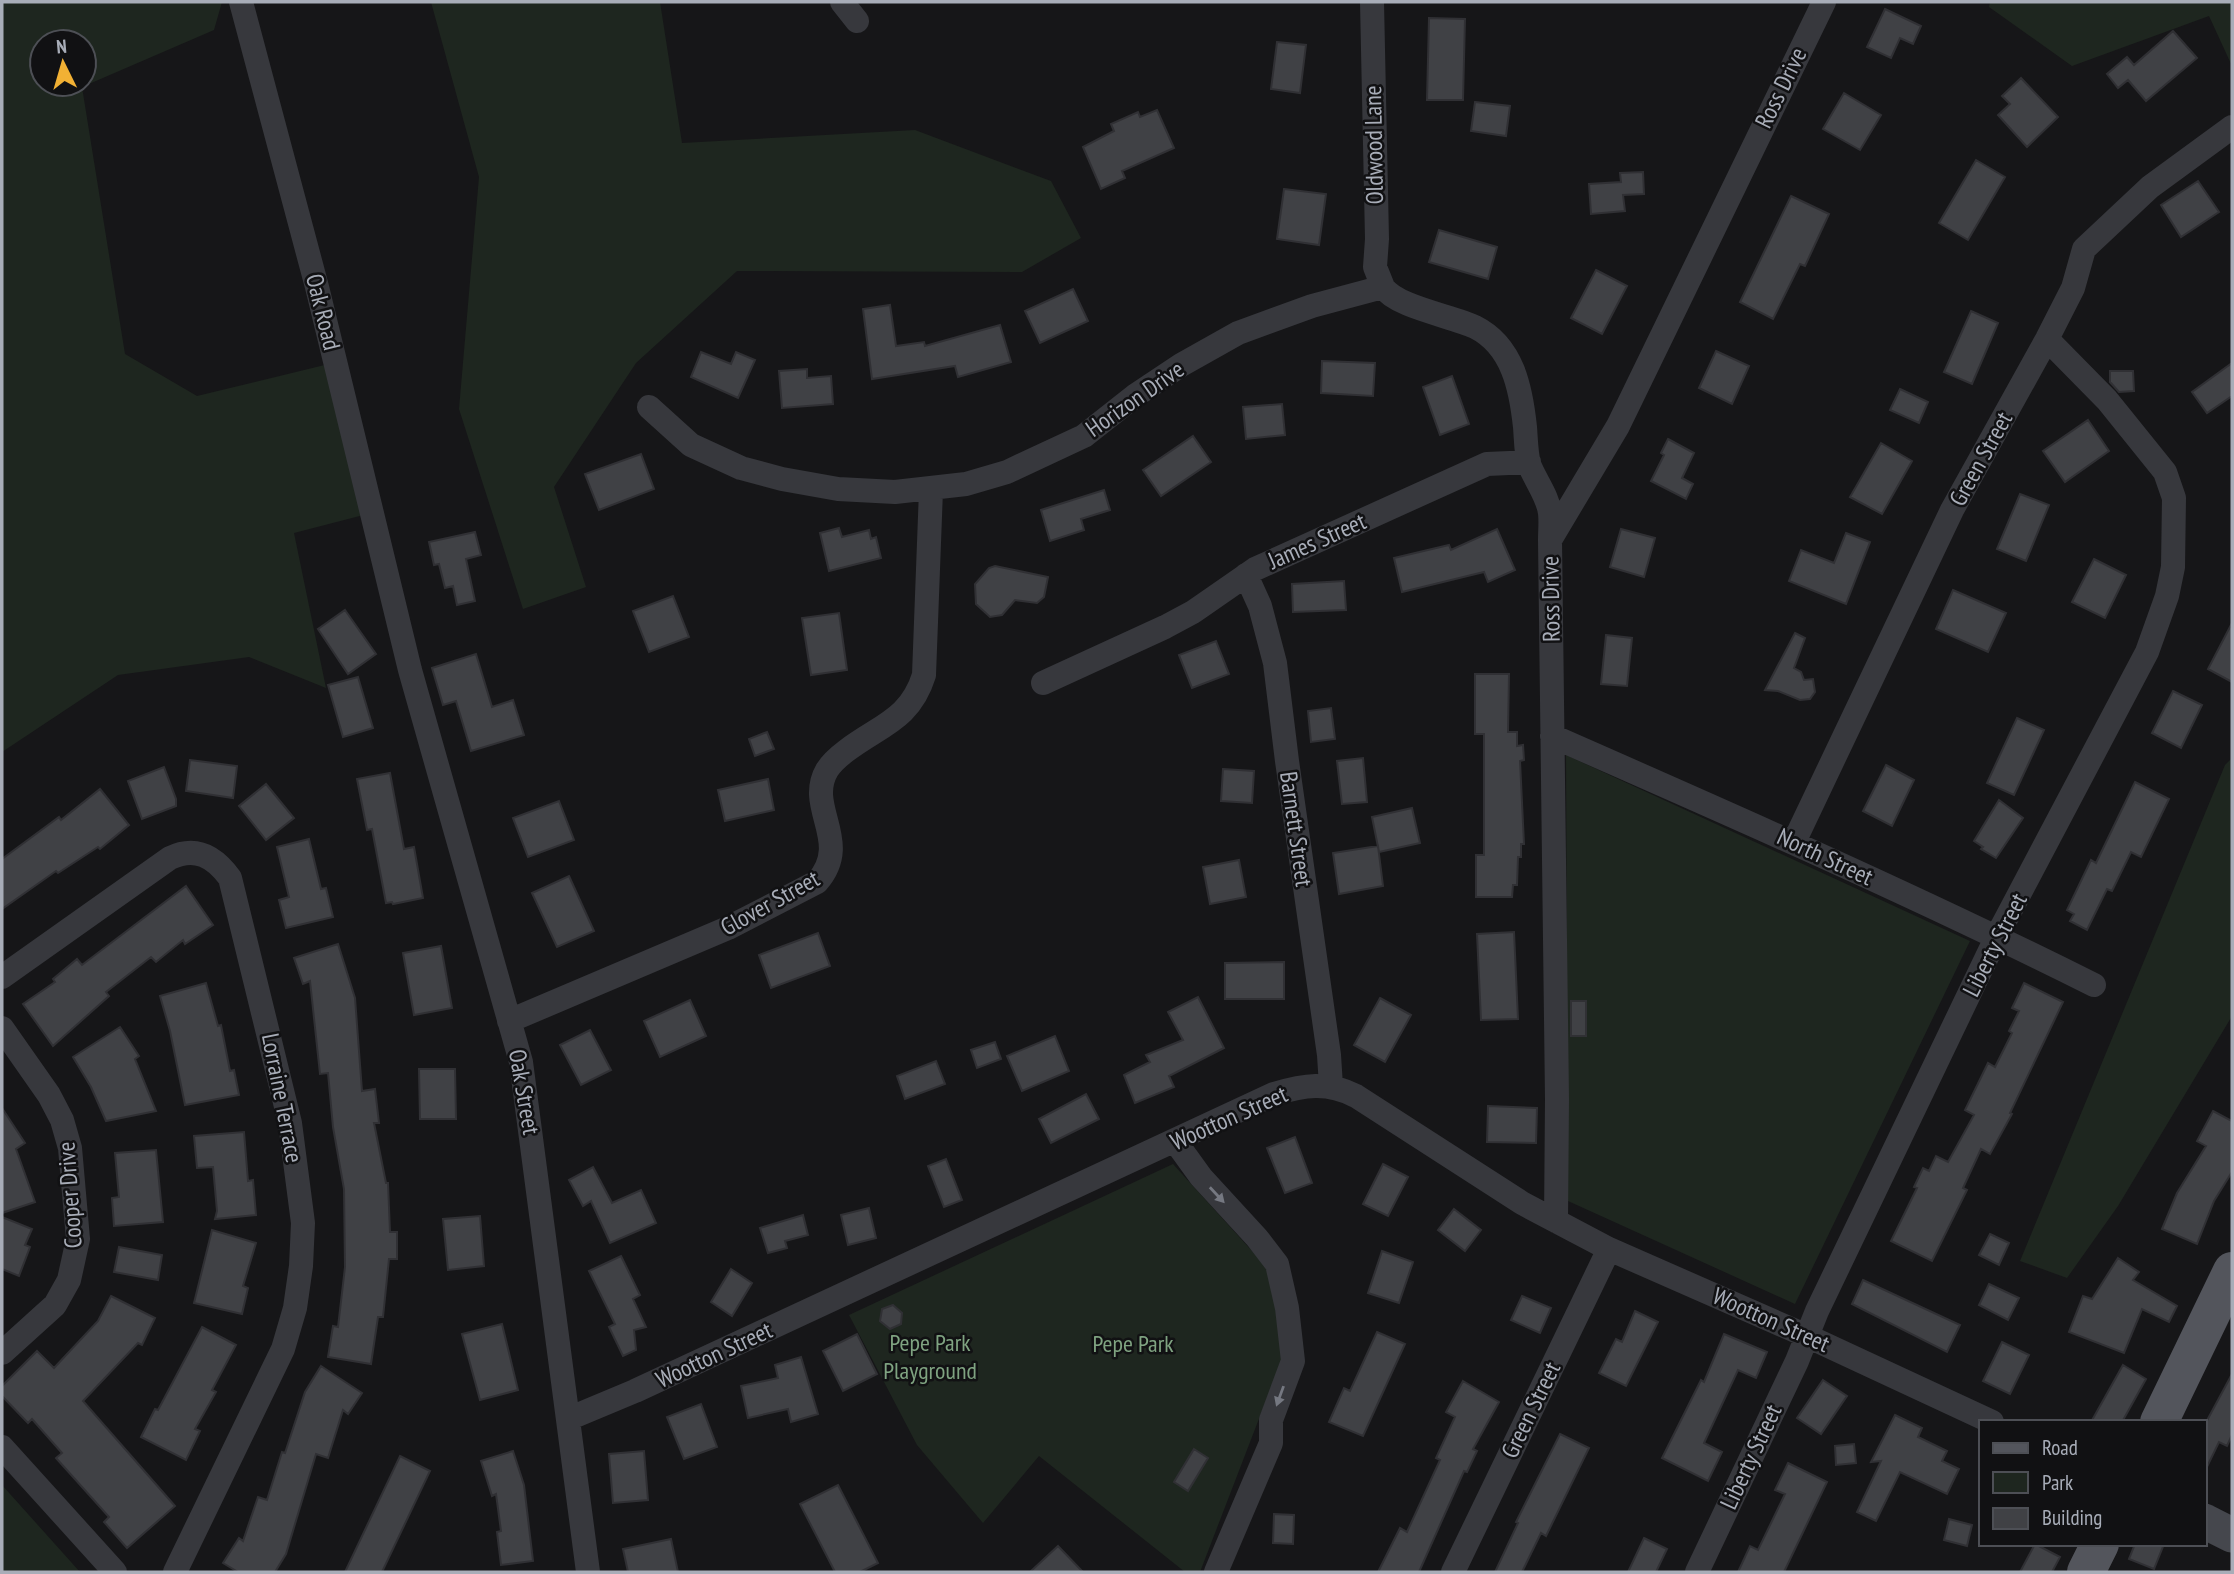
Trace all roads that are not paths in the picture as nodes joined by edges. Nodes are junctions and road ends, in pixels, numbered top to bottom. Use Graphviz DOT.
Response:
graph roads {
  1 [pos="240,2"];
  2 [pos="1372,2"];
  3 [pos="1824,2"];
  4 [pos="2232,127"];
  5 [pos="1383,287"];
  6 [pos="2047,339"];
  7 [pos="649,407"];
  8 [pos="1529,462"];
  9 [pos="930,490"];
  10 [pos="1550,540"];
  11 [pos="1246,575"];
  12 [pos="399,623"];
  13 [pos="1043,683"];
  14 [pos="1552,736"];
  15 [pos="1794,842"];
  16 [pos="1997,936"];
  17 [pos="2,978"];
  18 [pos="2094,985"];
  19 [pos="509,1020"];
  20 [pos="2,1028"];
  21 [pos="1331,1086"];
  22 [pos="1175,1141"];
  23 [pos="1556,1221"];
  24 [pos="1609,1248"];
  25 [pos="2232,1271"];
  26 [pos="1807,1336"];
  27 [pos="2,1353"];
  28 [pos="568,1419"];
  29 [pos="1988,1420"];
  30 [pos="2160,1420"];
  31 [pos="2,1447"];
  32 [pos="2206,1522"];
  33 [pos="2232,1535"];
  34 [pos="2099,1546"];
  35 [pos="115,1572"];
  36 [pos="175,1572"];
  37 [pos="587,1572"];
  38 [pos="1216,1572"];
  39 [pos="1453,1572"];
  40 [pos="1697,1572"];
  41 [pos="2086,1572"];
  1 -- 12 [label="street, Oak Road"];
  2 -- 5 [label="street, Oldwood Lane"];
  3 -- 10 [label="street, Ross Drive"];
  4 -- 6 [label="street, Green Street"];
  5 -- 8 [label="street"];
  5 -- 9 [label="street, Horizon Drive"];
  6 -- 15 [label="street, Green Street"];
  6 -- 16 [label="street, Liberty Street"];
  7 -- 9 [label="street, Horizon Drive"];
  8 -- 10 [label="street"];
  8 -- 11 [label="street, James Street"];
  9 -- 19 [label="street, Glover Street"];
  10 -- 14 [label="street, Ross Drive"];
  11 -- 13 [label="street, James Street"];
  11 -- 21 [label="street, Barnett Street"];
  12 -- 19 [label="street, Oak Street"];
  14 -- 15 [label="street, North Street"];
  14 -- 23 [label="street, Ross Drive"];
  15 -- 16 [label="street, North Street"];
  16 -- 18 [label="street, North Street"];
  16 -- 26 [label="street, Liberty Street"];
  17 -- 36 [label="street, Lorraine Terrace"];
  19 -- 28 [label="street, Oak Street"];
  20 -- 27 [label="street, Cooper Drive"];
  21 -- 22 [label="street, Wootton Street"];
  21 -- 23 [label="street, Wootton Street"];
  22 -- 28 [label="street, Wootton Street"];
  22 -- 38 [label="street, one-way"];
  23 -- 24 [label="street, Wootton Street"];
  24 -- 26 [label="street, Wootton Street"];
  24 -- 39 [label="street, Green Street"];
  25 -- 30 [label="main road"];
  26 -- 29 [label="street, Wootton Street"];
  26 -- 40 [label="street, Liberty Street"];
  28 -- 37 [label="street, Oak Street"];
  31 -- 35 [label="street"];
  32 -- 33 [label="street"];
  34 -- 41 [label="main road"];
}
